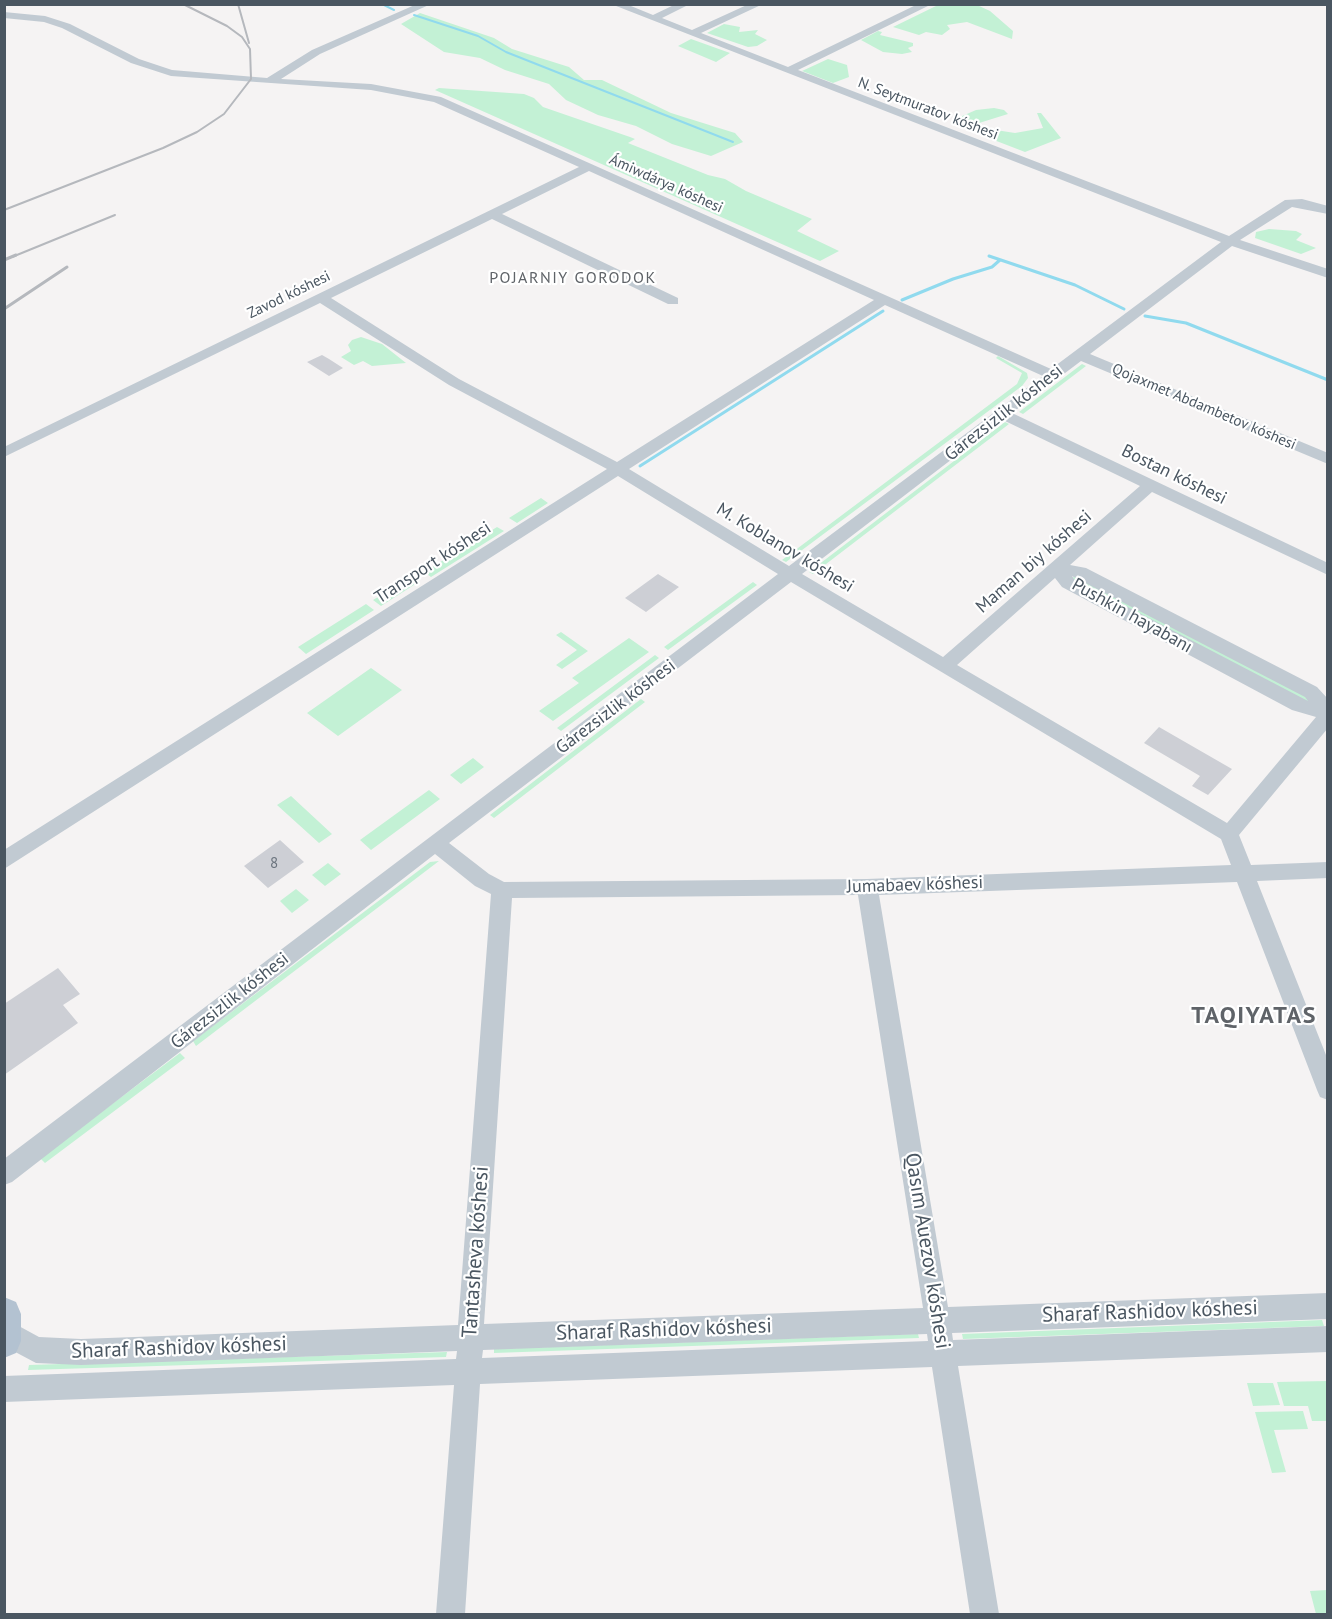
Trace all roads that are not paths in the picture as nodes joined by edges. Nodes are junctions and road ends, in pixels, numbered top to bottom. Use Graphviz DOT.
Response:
graph roads {
  1 [pos="426,4"];
  2 [pos="616,4"];
  3 [pos="685,4"];
  4 [pos="927,4"];
  5 [pos="753,5"];
  6 [pos="4,15"];
  7 [pos="653,19"];
  8 [pos="691,34"];
  9 [pos="788,71"];
  10 [pos="271,80"];
  11 [pos="588,167"];
  12 [pos="1328,210"];
  13 [pos="492,214"];
  14 [pos="1230,241"];
  15 [pos="1328,274"];
  16 [pos="1328,285"];
  17 [pos="321,298"];
  18 [pos="883,300"];
  19 [pos="674,301"];
  20 [pos="1080,355"];
  21 [pos="1053,375"];
  22 [pos="1004,414"];
  23 [pos="4,453"];
  24 [pos="1328,459"];
  25 [pos="616,468"];
  26 [pos="1150,486"];
  27 [pos="1057,569"];
  28 [pos="1328,570"];
  29 [pos="790,575"];
  30 [pos="944,666"];
  31 [pos="1328,713"];
  32 [pos="1229,834"];
  33 [pos="435,843"];
  34 [pos="4,861"];
  35 [pos="1328,870"];
  36 [pos="1244,873"];
  37 [pos="867,887"];
  38 [pos="502,890"];
  39 [pos="1328,1090"];
  40 [pos="4,1174"];
  41 [pos="1328,1306"];
  42 [pos="939,1319"];
  43 [pos="5,1329"];
  44 [pos="469,1337"];
  45 [pos="1328,1339"];
  46 [pos="944,1352"];
  47 [pos="468,1371"];
  48 [pos="4,1389"];
  49 [pos="451,1614"];
  50 [pos="985,1614"];
  1 -- 10 [label="street"];
  2 -- 7 [label="street, N. Seytmuratov kóshesi"];
  3 -- 7 [label="street"];
  4 -- 9 [label="street"];
  5 -- 8 [label="street"];
  6 -- 10 [label="street, Ámiwdárya kóshesi"];
  7 -- 8 [label="street, N. Seytmuratov kóshesi"];
  8 -- 9 [label="street, N. Seytmuratov kóshesi"];
  9 -- 14 [label="street, N. Seytmuratov kóshesi"];
  10 -- 11 [label="street, Ámiwdárya kóshesi"];
  11 -- 13 [label="street, Zavod kóshesi"];
  11 -- 18 [label="street, Ámiwdárya kóshesi"];
  12 -- 14 [label="street, Gárezsizlik kóshesi"];
  13 -- 17 [label="street, Zavod kóshesi"];
  13 -- 19 [label="street"];
  14 -- 15 [label="street"];
  14 -- 16 [label="street"];
  14 -- 20 [label="street, Gárezsizlik kóshesi"];
  17 -- 23 [label="street, Zavod kóshesi"];
  17 -- 25 [label="street, M. Koblanov kóshesi"];
  18 -- 21 [label="street, Ámiwdárya kóshesi"];
  18 -- 25 [label="street, Transport kóshesi"];
  20 -- 21 [label="street, Gárezsizlik kóshesi"];
  20 -- 24 [label="street, Qojaxmet Abdambetov kóshesi"];
  21 -- 22 [label="street, Gárezsizlik kóshesi"];
  22 -- 26 [label="street, Bostan kóshesi"];
  22 -- 29 [label="street, Gárezsizlik kóshesi"];
  25 -- 29 [label="street, M. Koblanov kóshesi"];
  25 -- 34 [label="street, Transport kóshesi"];
  26 -- 27 [label="street, Maman biy kóshesi"];
  26 -- 28 [label="street, Bostan kóshesi"];
  27 -- 30 [label="street, Maman biy kóshesi"];
  27 -- 31 [label="street, Pushkin hayabanı"];
  29 -- 30 [label="street, M. Koblanov kóshesi"];
  29 -- 33 [label="street, Gárezsizlik kóshesi"];
  30 -- 32 [label="street, M. Koblanov kóshesi"];
  31 -- 32 [label="street"];
  32 -- 36 [label="street"];
  33 -- 38 [label="street"];
  33 -- 40 [label="street, Gárezsizlik kóshesi"];
  35 -- 36 [label="street, Jumabaev kóshesi"];
  36 -- 37 [label="street, Jumabaev kóshesi"];
  36 -- 39 [label="street"];
  37 -- 38 [label="street, Jumabaev kóshesi"];
  37 -- 42 [label="street, Qasım Auezov kóshesi"];
  38 -- 44 [label="street, Tantasheva kóshesi"];
  41 -- 42 [label="street, Sharaf Rashidov kóshesi"];
  42 -- 44 [label="street, Sharaf Rashidov kóshesi"];
  42 -- 46 [label="street, Qasım Auezov kóshesi"];
  43 -- 44 [label="street, Sharaf Rashidov kóshesi"];
  44 -- 47 [label="street, Tantasheva kóshesi"];
  45 -- 46 [label="street, Sharaf Rashidov kóshesi"];
  46 -- 47 [label="street, Sharaf Rashidov kóshesi"];
  46 -- 50 [label="street, Qasım Auezov kóshesi"];
  47 -- 48 [label="street, Sharaf Rashidov kóshesi"];
  47 -- 49 [label="street, Tantasheva kóshesi"];
}
